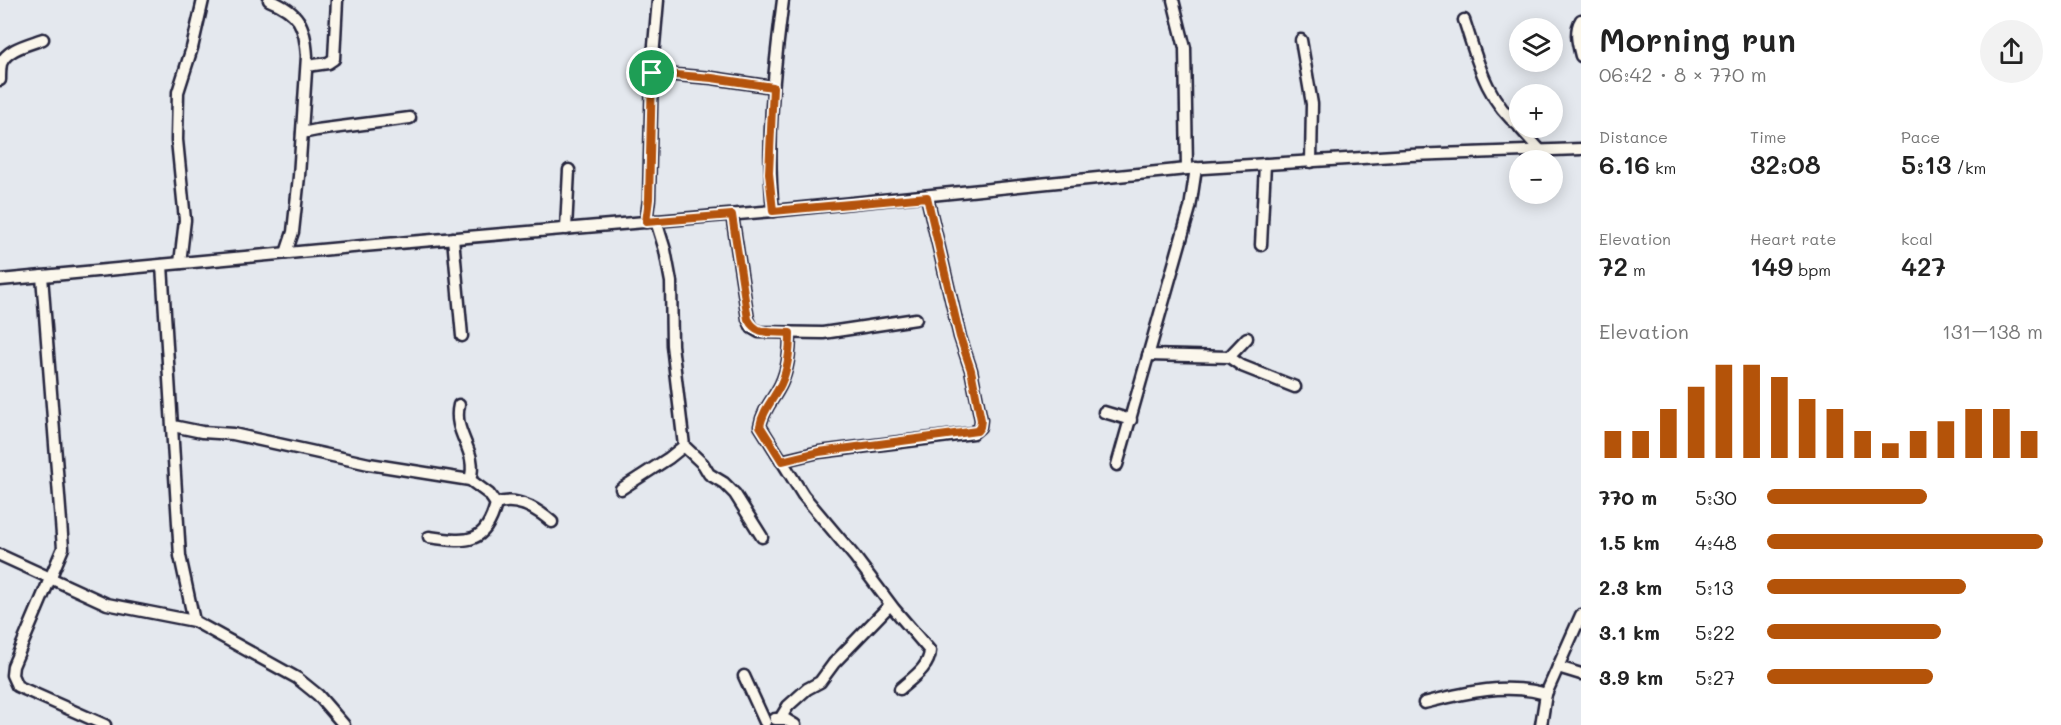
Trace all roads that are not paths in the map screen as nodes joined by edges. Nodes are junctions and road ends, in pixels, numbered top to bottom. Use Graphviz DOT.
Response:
graph roads {
  1 [pos="203,0"];
  2 [pos="270,0"];
  3 [pos="337,0"];
  4 [pos="658,0"];
  5 [pos="783,0"];
  6 [pos="1173,0"];
  7 [pos="1464,20"];
  8 [pos="1581,20"];
  9 [pos="43,39"];
  10 [pos="1301,40"];
  11 [pos="1581,56"];
  12 [pos="307,66"];
  13 [pos="652,73"];
  14 [pos="0,80"];
  15 [pos="773,87"];
  16 [pos="1509,117"];
  17 [pos="410,118"];
  18 [pos="302,134"];
  19 [pos="1530,138"];
  20 [pos="1581,149"];
  21 [pos="1540,150"];
  22 [pos="1509,151"];
  23 [pos="1311,162"];
  24 [pos="1264,165"];
  25 [pos="1192,169"];
  26 [pos="569,170"];
  27 [pos="927,197"];
  28 [pos="773,211"];
  29 [pos="732,215"];
  30 [pos="651,221"];
  31 [pos="566,229"];
  32 [pos="293,232"];
  33 [pos="453,238"];
  34 [pos="1261,245"];
  35 [pos="305,252"];
  36 [pos="286,253"];
  37 [pos="180,263"];
  38 [pos="162,265"];
  39 [pos="42,276"];
  40 [pos="0,280"];
  41 [pos="916,319"];
  42 [pos="790,333"];
  43 [pos="462,336"];
  44 [pos="1248,338"];
  45 [pos="1148,355"];
  46 [pos="1229,357"];
  47 [pos="1295,387"];
  48 [pos="459,405"];
  49 [pos="1104,412"];
  50 [pos="1131,420"];
  51 [pos="173,426"];
  52 [pos="684,446"];
  53 [pos="782,461"];
  54 [pos="1118,465"];
  55 [pos="470,480"];
  56 [pos="621,489"];
  57 [pos="496,504"];
  58 [pos="552,522"];
  59 [pos="429,537"];
  60 [pos="762,537"];
  61 [pos="0,555"];
  62 [pos="51,579"];
  63 [pos="890,604"];
  64 [pos="1581,615"];
  65 [pos="194,621"];
  66 [pos="1558,668"];
  67 [pos="1581,674"];
  68 [pos="744,676"];
  69 [pos="900,689"];
  70 [pos="1546,694"];
  71 [pos="1424,703"];
  72 [pos="780,718"];
  73 [pos="763,724"];
  74 [pos="105,725"];
  75 [pos="344,725"];
  76 [pos="795,725"];
  77 [pos="1541,725"];
  1 -- 37 [label="street"];
  2 -- 12 [label="street"];
  3 -- 12 [label="street"];
  4 -- 13 [label="street"];
  5 -- 15 [label="street"];
  6 -- 25 [label="street"];
  7 -- 16 [label="street"];
  8 -- 11 [label="street"];
  9 -- 14 [label="street"];
  10 -- 23 [label="street"];
  12 -- 18 [label="street"];
  13 -- 15 [label="street"];
  13 -- 30 [label="street"];
  15 -- 28 [label="street"];
  17 -- 18 [label="street"];
  18 -- 32 [label="street"];
  19 -- 21 [label="street"];
  20 -- 21 [label="street"];
  22 -- 23 [label="street"];
  23 -- 24 [label="street"];
  24 -- 25 [label="street"];
  24 -- 34 [label="street"];
  25 -- 27 [label="street"];
  25 -- 45 [label="street"];
  26 -- 31 [label="street"];
  27 -- 28 [label="street"];
  27 -- 53 [label="street"];
  28 -- 29 [label="street"];
  29 -- 30 [label="street"];
  29 -- 42 [label="street"];
  30 -- 31 [label="street"];
  30 -- 52 [label="street"];
  31 -- 33 [label="street"];
  32 -- 35 [label="street"];
  32 -- 36 [label="street"];
  33 -- 35 [label="street"];
  33 -- 43 [label="street"];
  35 -- 36 [label="street"];
  36 -- 37 [label="street"];
  37 -- 38 [label="street"];
  38 -- 39 [label="street"];
  38 -- 51 [label="street"];
  39 -- 40 [label="street"];
  39 -- 62 [label="street"];
  41 -- 42 [label="street"];
  42 -- 53 [label="street"];
  44 -- 46 [label="street"];
  45 -- 46 [label="street"];
  45 -- 50 [label="street"];
  46 -- 47 [label="street"];
  48 -- 55 [label="street"];
  49 -- 50 [label="street"];
  50 -- 54 [label="street"];
  51 -- 55 [label="street"];
  51 -- 65 [label="street"];
  52 -- 56 [label="street"];
  52 -- 60 [label="street"];
  53 -- 63 [label="street"];
  55 -- 57 [label="street"];
  57 -- 58 [label="street"];
  57 -- 59 [label="street"];
  61 -- 62 [label="street"];
  62 -- 65 [label="street"];
  62 -- 74 [label="street"];
  63 -- 69 [label="street"];
  63 -- 72 [label="street"];
  64 -- 66 [label="street"];
  65 -- 75 [label="street"];
  66 -- 67 [label="street"];
  66 -- 70 [label="street"];
  68 -- 73 [label="street"];
  70 -- 71 [label="street"];
  70 -- 77 [label="street"];
  72 -- 73 [label="street"];
  72 -- 76 [label="street"];
}
